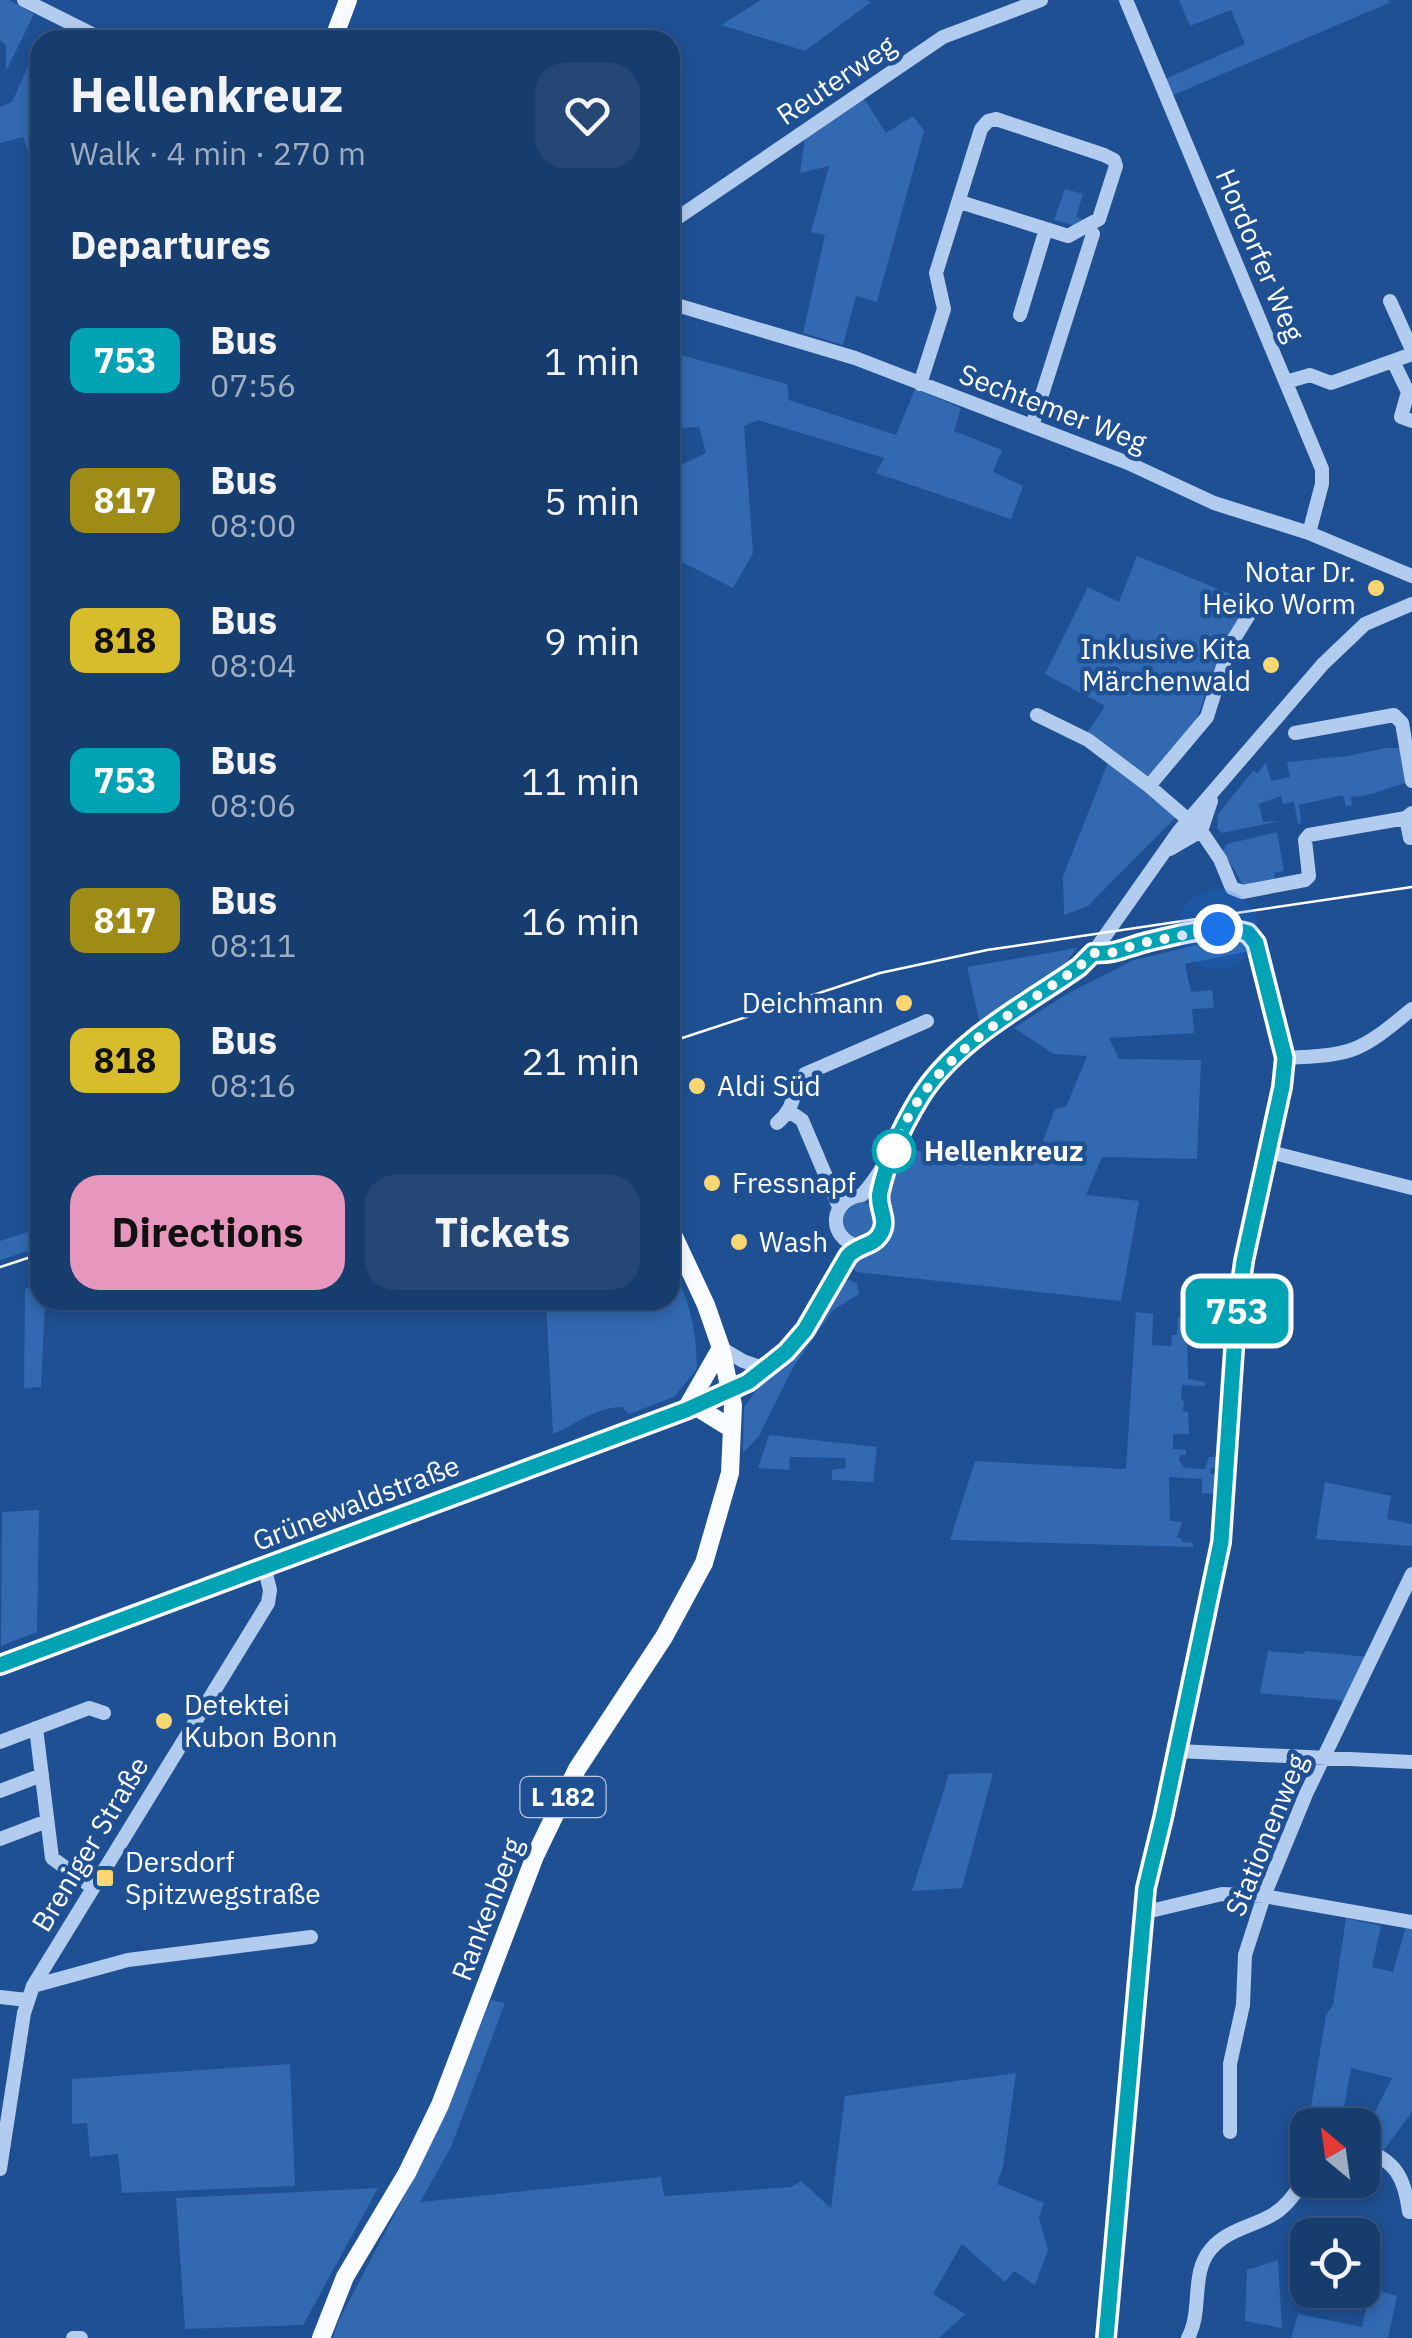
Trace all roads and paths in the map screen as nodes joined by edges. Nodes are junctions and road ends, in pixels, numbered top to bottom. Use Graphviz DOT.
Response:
graph roads {
  1 [pos="24,0"];
  2 [pos="348,0"];
  3 [pos="1042,0"];
  4 [pos="1126,0"];
  5 [pos="84,30"];
  6 [pos="337,30"];
  7 [pos="960,202"];
  8 [pos="680,216"];
  9 [pos="1046,229"];
  10 [pos="1092,234"];
  11 [pos="1390,301"];
  12 [pos="680,305"];
  13 [pos="1020,314"];
  14 [pos="1412,352"];
  15 [pos="1392,361"];
  16 [pos="1286,382"];
  17 [pos="920,384"];
  18 [pos="1412,421"];
  19 [pos="1032,426"];
  20 [pos="1309,533"];
  21 [pos="1412,576"];
  22 [pos="1412,604"];
  23 [pos="1251,610"];
  24 [pos="1412,711"];
  25 [pos="1038,715"];
  26 [pos="1394,715"];
  27 [pos="1294,734"];
  28 [pos="1408,737"];
  29 [pos="1412,781"];
  30 [pos="1149,786"];
  31 [pos="1213,796"];
  32 [pos="1409,815"];
  33 [pos="1188,820"];
  34 [pos="1201,831"];
  35 [pos="1410,838"];
  36 [pos="1165,854"];
  37 [pos="1093,953"];
  38 [pos="1412,1009"];
  39 [pos="926,1021"];
  40 [pos="1285,1058"];
  41 [pos="790,1112"];
  42 [pos="777,1123"];
  43 [pos="894,1147"];
  44 [pos="1270,1152"];
  45 [pos="1412,1188"];
  46 [pos="850,1200"];
  47 [pos="879,1204"];
  48 [pos="842,1239"];
  49 [pos="858,1246"];
  50 [pos="680,1247"];
  51 [pos="834,1274"];
  52 [pos="721,1348"];
  53 [pos="766,1369"];
  54 [pos="731,1390"];
  55 [pos="690,1408"];
  56 [pos="732,1429"];
  57 [pos="264,1566"];
  58 [pos="1412,1574"];
  59 [pos="0,1666"];
  60 [pos="104,1713"];
  61 [pos="36,1728"];
  62 [pos="0,1742"];
  63 [pos="1178,1751"];
  64 [pos="1325,1756"];
  65 [pos="1412,1762"];
  66 [pos="42,1775"];
  67 [pos="0,1790"];
  68 [pos="47,1821"];
  69 [pos="0,1839"];
  70 [pos="92,1887"];
  71 [pos="1264,1896"];
  72 [pos="1142,1913"];
  73 [pos="1412,1922"];
  74 [pos="311,1937"];
  75 [pos="30,1993"];
  76 [pos="0,1997"];
  77 [pos="1230,2132"];
  78 [pos="1380,2157"];
  79 [pos="0,2168"];
  80 [pos="1291,2198"];
  81 [pos="1412,2212"];
  82 [pos="73,2338"];
  83 [pos="82,2338"];
  84 [pos="322,2338"];
  85 [pos="1106,2338"];
  86 [pos="1188,2338"];
  1 -- 5 [label="street"];
  2 -- 6 [label="main road"];
  3 -- 8 [label="street, Reuterweg"];
  4 -- 16 [label="street, Hordorfer Weg"];
  7 -- 9 [label="street"];
  7 -- 9 [label="street"];
  7 -- 17 [label="street"];
  9 -- 13 [label="street"];
  10 -- 19 [label="street"];
  11 -- 14 [label="street"];
  12 -- 17 [label="street, Sechtemer Weg"];
  14 -- 15 [label="street"];
  15 -- 16 [label="street"];
  15 -- 18 [label="street"];
  16 -- 20 [label="street, Hordorfer Weg"];
  17 -- 19 [label="street, Sechtemer Weg"];
  19 -- 20 [label="street, Sechtemer Weg"];
  20 -- 21 [label="street, Sechtemer Weg"];
  22 -- 31 [label="street"];
  23 -- 30 [label="street"];
  24 -- 26 [label="street"];
  25 -- 30 [label="street"];
  26 -- 27 [label="street"];
  26 -- 28 [label="street"];
  28 -- 29 [label="street"];
  30 -- 33 [label="street"];
  31 -- 33 [label="street"];
  31 -- 34 [label="street"];
  32 -- 34 [label="street"];
  32 -- 35 [label="street"];
  33 -- 34 [label="street"];
  33 -- 36 [label="street"];
  34 -- 36 [label="street"];
  36 -- 37 [label="street"];
  37 -- 40 [label="street"];
  37 -- 43 [label="street"];
  38 -- 40 [label="street"];
  39 -- 41 [label="street"];
  40 -- 44 [label="street"];
  41 -- 42 [label="street"];
  41 -- 46 [label="street"];
  43 -- 46 [label="street"];
  43 -- 47 [label="street"];
  44 -- 45 [label="street"];
  44 -- 63 [label="street"];
  46 -- 47 [label="street"];
  46 -- 48 [label="street"];
  47 -- 49 [label="street"];
  48 -- 49 [label="street"];
  48 -- 51 [label="street"];
  49 -- 51 [label="street"];
  50 -- 52 [label="main road, Rankenberg"];
  51 -- 53 [label="street"];
  52 -- 53 [label="street"];
  52 -- 54 [label="main road, Rankenberg"];
  52 -- 55 [label="main road"];
  53 -- 54 [label="street"];
  54 -- 55 [label="main road, Grünewaldstraße"];
  54 -- 56 [label="main road, Rankenberg / L 182"];
  55 -- 56 [label="main road"];
  55 -- 57 [label="main road, Grünewaldstraße"];
  56 -- 84 [label="main road, Rankenberg / L 182"];
  57 -- 59 [label="main road, Grünewaldstraße"];
  57 -- 70 [label="street, Breniger Straße"];
  58 -- 64 [label="street, Stationenweg"];
  60 -- 61 [label="street"];
  61 -- 62 [label="street"];
  61 -- 66 [label="street"];
  63 -- 64 [label="street"];
  63 -- 72 [label="street"];
  64 -- 65 [label="street"];
  64 -- 71 [label="street, Stationenweg"];
  66 -- 67 [label="street"];
  66 -- 68 [label="street"];
  68 -- 69 [label="street"];
  68 -- 70 [label="street"];
  70 -- 75 [label="street, Breniger Straße"];
  71 -- 72 [label="street"];
  71 -- 73 [label="street"];
  71 -- 77 [label="street, Stationenweg"];
  72 -- 85 [label="street"];
  74 -- 75 [label="street"];
  75 -- 76 [label="street"];
  75 -- 79 [label="street, Breniger Straße"];
  78 -- 81 [label="street"];
  80 -- 86 [label="street"];
  82 -- 83 [label="street"];
}
